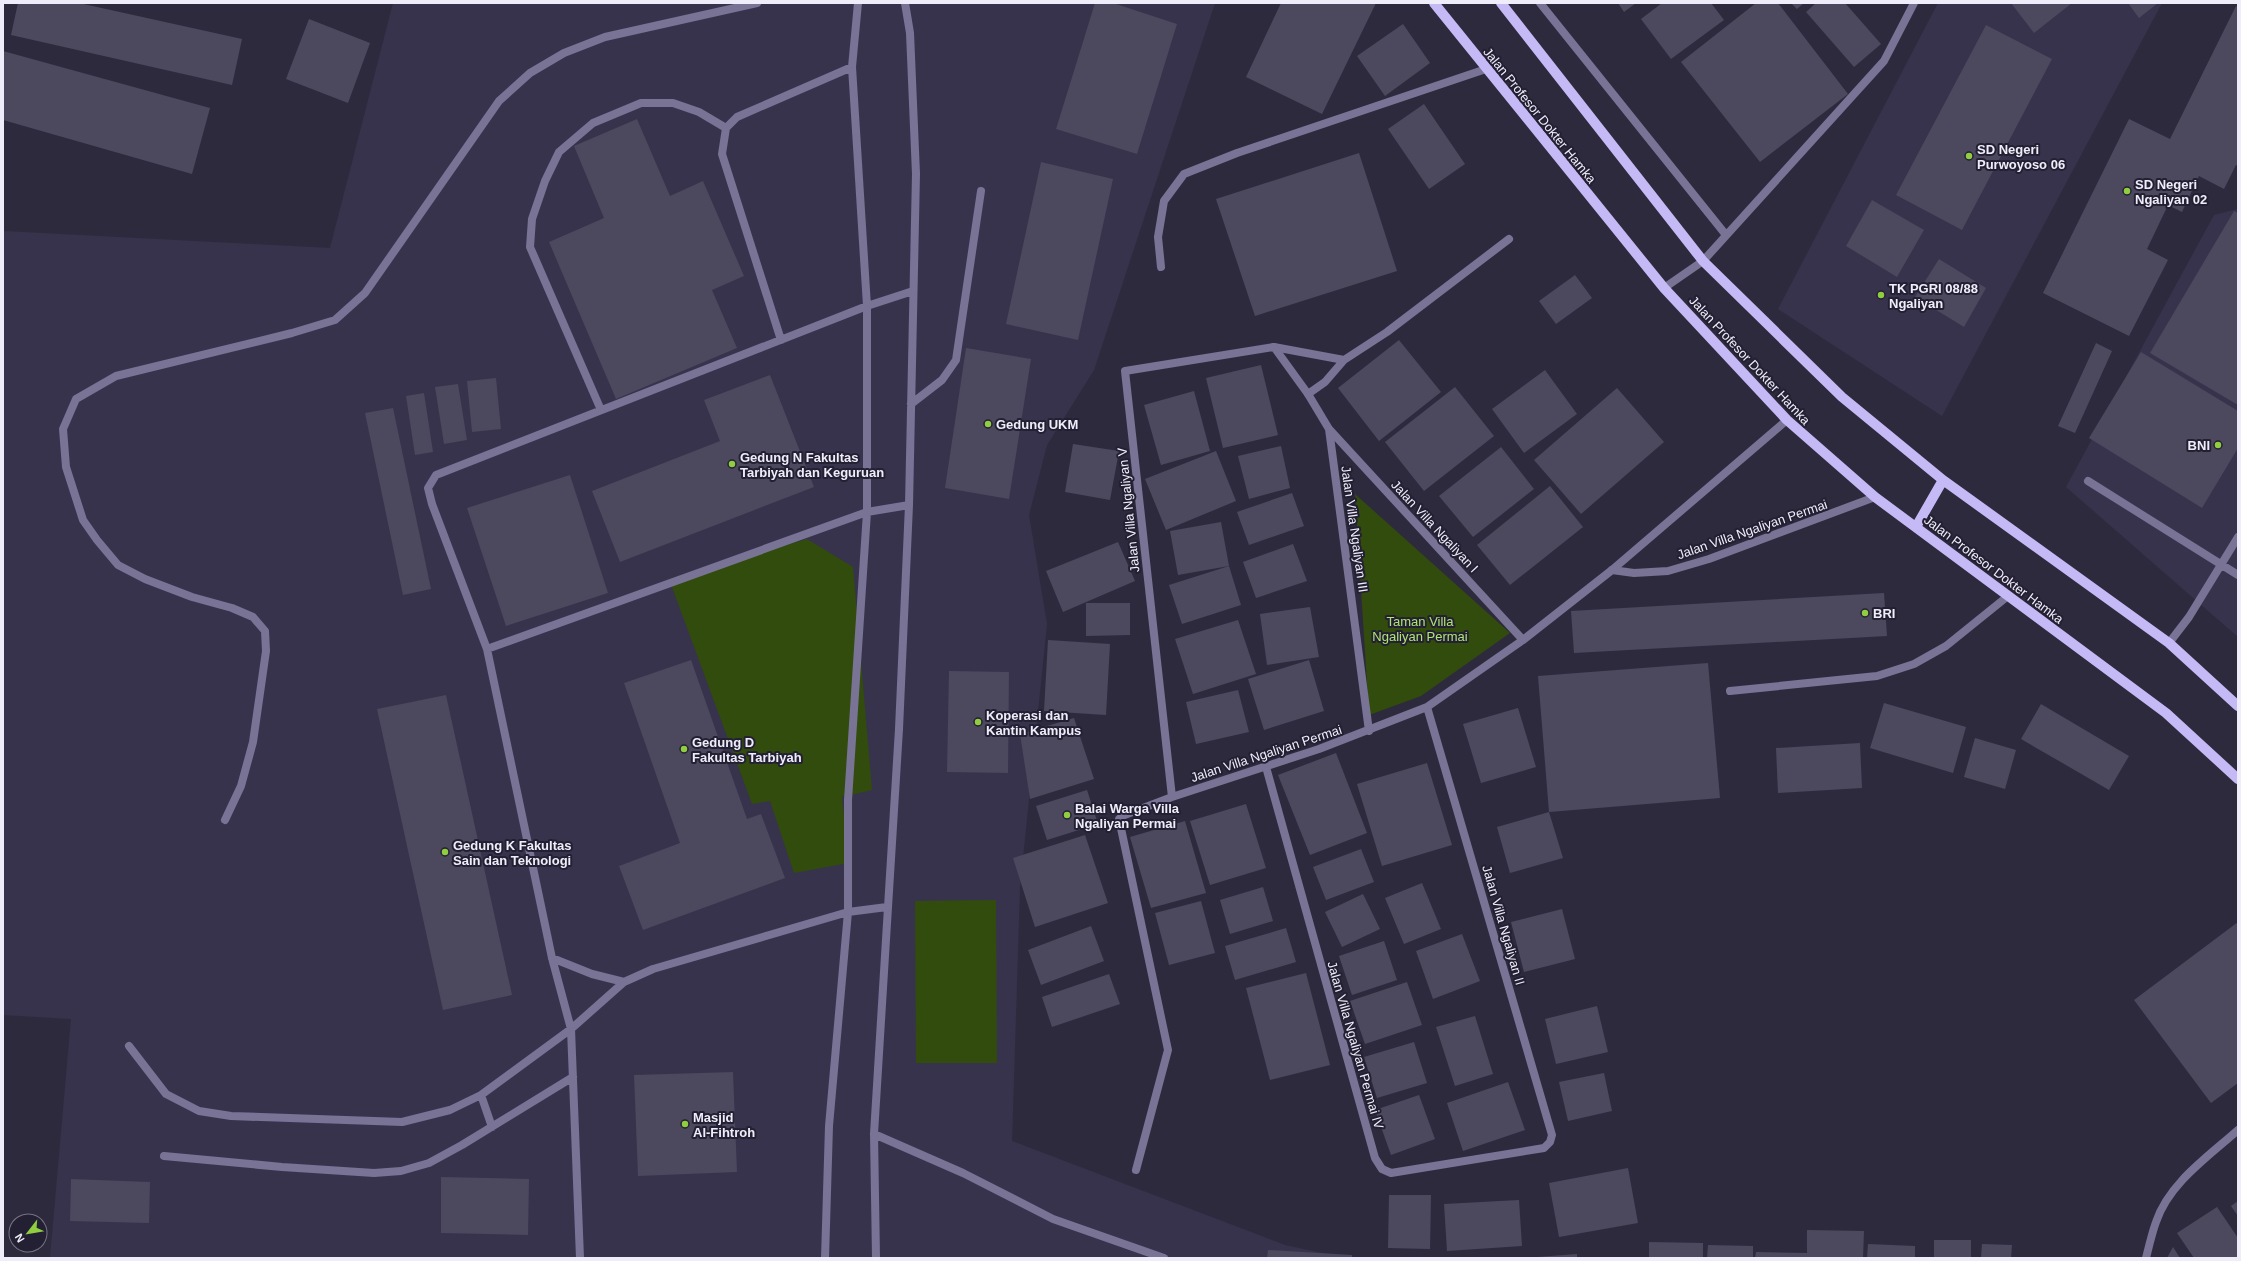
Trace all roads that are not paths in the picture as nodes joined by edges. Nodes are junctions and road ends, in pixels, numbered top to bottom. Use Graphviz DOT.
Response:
graph roads {
  1 [pos="757,3"];
  2 [pos="858,3"];
  3 [pos="905,3"];
  4 [pos="1434,3"];
  5 [pos="1501,3"];
  6 [pos="1540,3"];
  7 [pos="1914,3"];
  8 [pos="852,67"];
  9 [pos="1486,69"];
  10 [pos="726,128"];
  11 [pos="981,191"];
  12 [pos="1726,235"];
  13 [pos="1509,239"];
  14 [pos="1703,261"];
  15 [pos="1161,267"];
  16 [pos="1664,288"];
  17 [pos="913,291"];
  18 [pos="867,306"];
  19 [pos="781,340"];
  20 [pos="1274,347"];
  21 [pos="1344,360"];
  22 [pos="1308,394"];
  23 [pos="911,404"];
  24 [pos="601,410"];
  25 [pos="1787,420"];
  26 [pos="1329,429"];
  27 [pos="1944,480"];
  28 [pos="2088,481"];
  29 [pos="1875,497"];
  30 [pos="909,505"];
  31 [pos="867,512"];
  32 [pos="1916,527"];
  33 [pos="2238,537"];
  34 [pos="2222,564"];
  35 [pos="1612,570"];
  36 [pos="2238,575"];
  37 [pos="2008,596"];
  38 [pos="1523,640"];
  39 [pos="2169,643"];
  40 [pos="487,649"];
  41 [pos="1730,691"];
  42 [pos="2238,706"];
  43 [pos="1428,707"];
  44 [pos="1369,731"];
  45 [pos="1266,767"];
  46 [pos="2238,779"];
  47 [pos="1172,797"];
  48 [pos="225,820"];
  49 [pos="887,906"];
  50 [pos="848,912"];
  51 [pos="552,958"];
  52 [pos="624,982"];
  53 [pos="571,1029"];
  54 [pos="129,1046"];
  55 [pos="573,1077"];
  56 [pos="481,1095"];
  57 [pos="492,1127"];
  58 [pos="2238,1130"];
  59 [pos="874,1134"];
  60 [pos="1544,1148"];
  61 [pos="164,1156"];
  62 [pos="1136,1170"];
  63 [pos="580,1258"];
  64 [pos="826,1258"];
  65 [pos="876,1258"];
  66 [pos="1164,1258"];
  67 [pos="2146,1258"];
  1 -- 48 [label="street"];
  2 -- 8 [label="street"];
  3 -- 17 [label="street"];
  4 -- 9 [label="main road, Jalan Profesor Dokter Hamka"];
  5 -- 14 [label="main road"];
  6 -- 12 [label="street"];
  7 -- 12 [label="street"];
  8 -- 10 [label="street"];
  8 -- 18 [label="street"];
  9 -- 15 [label="street"];
  9 -- 16 [label="main road, Jalan Profesor Dokter Hamka"];
  10 -- 19 [label="street"];
  10 -- 24 [label="street"];
  11 -- 23 [label="street"];
  12 -- 14 [label="street"];
  13 -- 21 [label="street"];
  14 -- 16 [label="street"];
  14 -- 27 [label="main road"];
  16 -- 25 [label="main road, Jalan Profesor Dokter Hamka"];
  17 -- 18 [label="street"];
  17 -- 23 [label="street"];
  18 -- 19 [label="street"];
  18 -- 31 [label="street"];
  19 -- 24 [label="street"];
  20 -- 21 [label="street"];
  20 -- 22 [label="street, Jalan Villa Ngaliyan III"];
  20 -- 47 [label="street, Jalan Villa Ngaliyan V"];
  21 -- 22 [label="street"];
  22 -- 26 [label="street, Jalan Villa Ngaliyan III"];
  23 -- 30 [label="street"];
  24 -- 40 [label="street"];
  25 -- 29 [label="main road, Jalan Profesor Dokter Hamka"];
  25 -- 35 [label="street, Jalan Villa Ngaliyan Permai"];
  26 -- 38 [label="street, Jalan Villa Ngaliyan I"];
  26 -- 44 [label="street, Jalan Villa Ngaliyan III"];
  27 -- 32 [label="main road"];
  27 -- 39 [label="main road"];
  28 -- 34 [label="street"];
  29 -- 32 [label="main road, Jalan Profesor Dokter Hamka"];
  29 -- 35 [label="street, Jalan Villa Ngaliyan Permai"];
  30 -- 31 [label="street"];
  30 -- 49 [label="street"];
  31 -- 40 [label="street"];
  31 -- 50 [label="street"];
  32 -- 37 [label="main road, Jalan Profesor Dokter Hamka"];
  33 -- 34 [label="street"];
  34 -- 36 [label="street"];
  34 -- 39 [label="street"];
  35 -- 38 [label="street, Jalan Villa Ngaliyan Permai"];
  37 -- 41 [label="street"];
  37 -- 46 [label="main road, Jalan Profesor Dokter Hamka"];
  38 -- 43 [label="street, Jalan Villa Ngaliyan Permai"];
  39 -- 42 [label="main road"];
  40 -- 51 [label="street"];
  43 -- 44 [label="street, Jalan Villa Ngaliyan Permai"];
  43 -- 60 [label="street, Jalan Villa Ngaliyan II"];
  44 -- 45 [label="street, Jalan Villa Ngaliyan Permai"];
  45 -- 47 [label="street, Jalan Villa Ngaliyan Permai"];
  45 -- 60 [label="street, Jalan Villa Ngaliyan Permai IV"];
  47 -- 62 [label="street, Jalan Villa Ngaliyan Permai"];
  49 -- 50 [label="street"];
  49 -- 59 [label="street"];
  50 -- 52 [label="street"];
  50 -- 64 [label="street"];
  51 -- 52 [label="street"];
  51 -- 53 [label="street"];
  52 -- 53 [label="street"];
  53 -- 55 [label="street"];
  53 -- 56 [label="street"];
  54 -- 56 [label="street"];
  55 -- 57 [label="street"];
  55 -- 63 [label="street"];
  56 -- 57 [label="street"];
  57 -- 61 [label="street"];
  58 -- 67 [label="street"];
  59 -- 65 [label="street"];
  59 -- 66 [label="street"];
}
